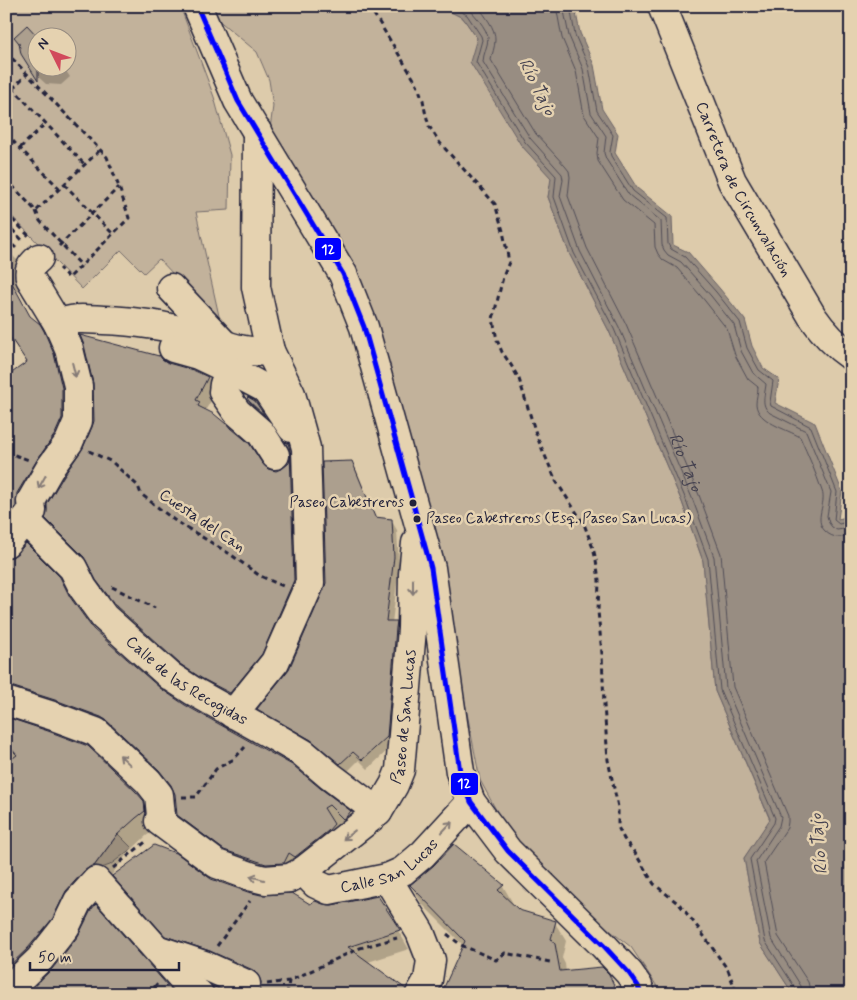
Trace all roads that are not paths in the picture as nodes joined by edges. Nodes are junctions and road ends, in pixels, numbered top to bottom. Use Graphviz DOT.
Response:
graph roads {
  1 [pos="197,6"];
  2 [pos="662,6"];
  3 [pos="257,131"];
  4 [pos="49,252"];
  5 [pos="170,288"];
  6 [pos="67,321"];
  7 [pos="225,345"];
  8 [pos="270,351"];
  9 [pos="851,356"];
  10 [pos="234,372"];
  11 [pos="306,448"];
  12 [pos="276,454"];
  13 [pos="24,520"];
  14 [pos="418,521"];
  15 [pos="6,543"];
  16 [pos="6,704"];
  17 [pos="233,714"];
  18 [pos="471,802"];
  19 [pos="378,812"];
  20 [pos="304,871"];
  21 [pos="387,878"];
  22 [pos="157,950"];
  23 [pos="246,984"];
  24 [pos="6,987"];
  25 [pos="199,994"];
  26 [pos="420,994"];
  27 [pos="641,994"];
  1 -- 3 [label="street"];
  2 -- 9 [label="street, Carretera de Circunvalación"];
  3 -- 8 [label="street"];
  3 -- 14 [label="street"];
  4 -- 6 [label="street"];
  5 -- 7 [label="street"];
  6 -- 7 [label="street"];
  6 -- 10 [label="street"];
  6 -- 13 [label="street, one-way"];
  7 -- 8 [label="street"];
  8 -- 11 [label="street"];
  10 -- 11 [label="street"];
  10 -- 12 [label="street"];
  11 -- 17 [label="street"];
  13 -- 15 [label="street"];
  13 -- 17 [label="street, Calle de las Recogidas"];
  14 -- 18 [label="street"];
  14 -- 19 [label="street, Paseo de San Lucas, one-way"];
  20 -- 16 [label="street, one-way"];
  17 -- 19 [label="street, Calle de las Recogidas"];
  21 -- 18 [label="street, Calle San Lucas, one-way"];
  18 -- 27 [label="street"];
  19 -- 20 [label="street, Paseo de San Lucas, one-way"];
  20 -- 21 [label="street, Calle San Lucas"];
  21 -- 26 [label="street"];
  22 -- 23 [label="street"];
  22 -- 24 [label="street"];
  22 -- 25 [label="street"];
}
